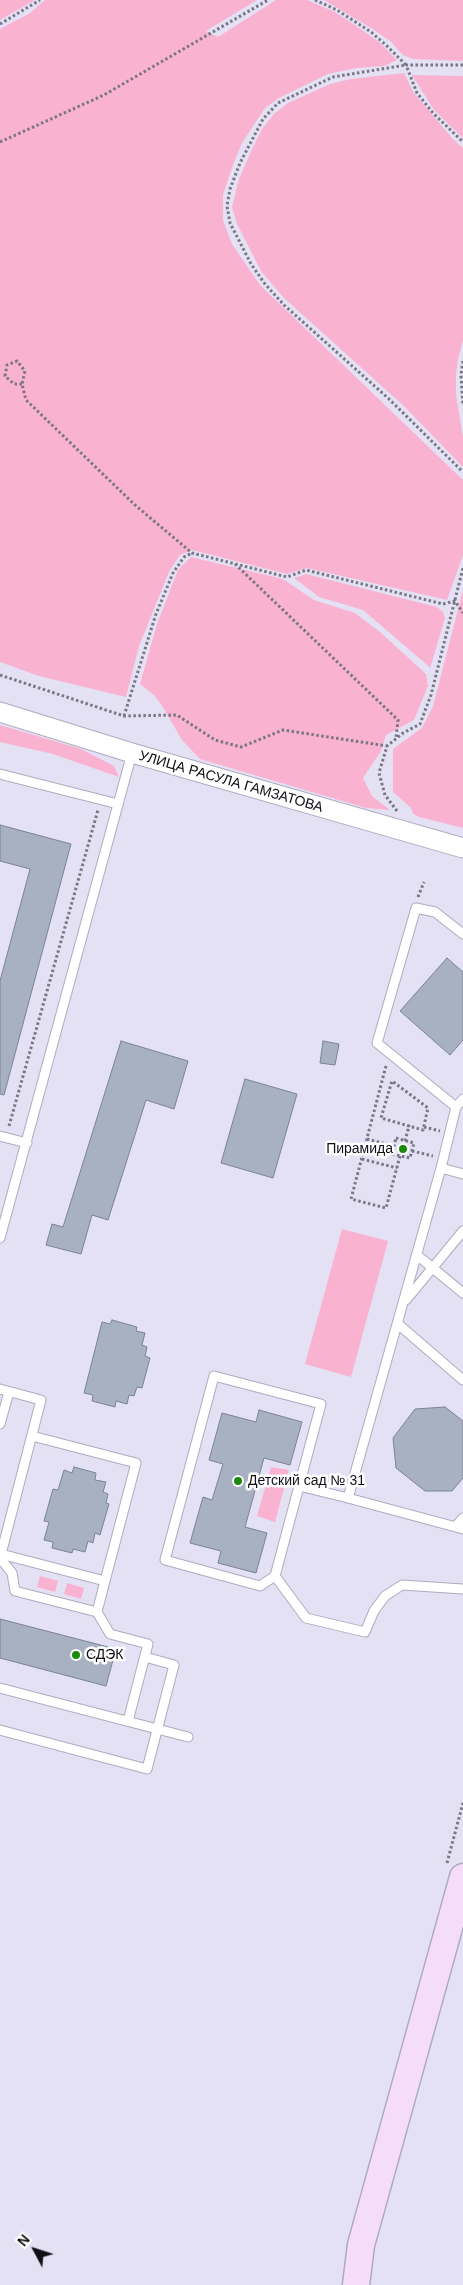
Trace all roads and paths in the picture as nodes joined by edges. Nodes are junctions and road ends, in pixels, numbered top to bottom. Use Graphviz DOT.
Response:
graph roads {
  1 [pos="40,0"];
  2 [pos="268,0"];
  3 [pos="315,0"];
  4 [pos="0,24"];
  5 [pos="406,65"];
  6 [pos="463,65"];
  7 [pos="0,142"];
  8 [pos="463,142"];
  9 [pos="463,361"];
  10 [pos="22,384"];
  11 [pos="463,406"];
  12 [pos="463,472"];
  13 [pos="192,553"];
  14 [pos="235,564"];
  15 [pos="463,568"];
  16 [pos="455,601"];
  17 [pos="463,612"];
  18 [pos="0,675"];
  19 [pos="0,712"];
  20 [pos="124,716"];
  21 [pos="396,739"];
  22 [pos="387,746"];
  23 [pos="132,753"];
  24 [pos="0,774"];
  25 [pos="100,800"];
  26 [pos="118,804"];
  27 [pos="402,818"];
  28 [pos="463,848"];
  29 [pos="463,934"];
  30 [pos="390,1053"];
  31 [pos="378,1098"];
  32 [pos="463,1099"];
  33 [pos="386,1100"];
  34 [pos="456,1107"];
  35 [pos="409,1126"];
  36 [pos="3,1136"];
  37 [pos="367,1138"];
  38 [pos="405,1141"];
  39 [pos="27,1143"];
  40 [pos="394,1146"];
  41 [pos="412,1151"];
  42 [pos="400,1156"];
  43 [pos="362,1159"];
  44 [pos="442,1164"];
  45 [pos="397,1168"];
  46 [pos="463,1174"];
  47 [pos="463,1231"];
  48 [pos="0,1238"];
  49 [pos="417,1255"];
  50 [pos="433,1268"];
  51 [pos="463,1293"];
  52 [pos="403,1304"];
  53 [pos="398,1324"];
  54 [pos="463,1380"];
  55 [pos="4,1390"];
  56 [pos="0,1424"];
  57 [pos="32,1436"];
  58 [pos="299,1486"];
  59 [pos="348,1498"];
  60 [pos="463,1518"];
  61 [pos="459,1528"];
  62 [pos="0,1556"];
  63 [pos="275,1576"];
  64 [pos="105,1581"];
  65 [pos="463,1589"];
  66 [pos="97,1612"];
  67 [pos="145,1658"];
  68 [pos="0,1688"];
  69 [pos="128,1721"];
  70 [pos="157,1729"];
  71 [pos="0,1730"];
  72 [pos="188,1737"];
  73 [pos="463,1878"];
  74 [pos="356,2285"];
  1 -- 4 [label="path"];
  2 -- 7 [label="path"];
  3 -- 5 [label="path"];
  5 -- 6 [label="path"];
  5 -- 8 [label="path"];
  5 -- 12 [label="path"];
  9 -- 11 [label="path"];
  10 -- 10 [label="path"];
  10 -- 13 [label="path"];
  13 -- 14 [label="path"];
  13 -- 20 [label="path"];
  14 -- 16 [label="path"];
  14 -- 21 [label="path"];
  15 -- 16 [label="path"];
  16 -- 17 [label="path"];
  16 -- 21 [label="path"];
  18 -- 20 [label="path"];
  19 -- 23 [label="street, УЛИЦА РАСУЛА ГАМЗАТОВА"];
  20 -- 22 [label="path"];
  21 -- 22 [label="path"];
  22 -- 27 [label="path"];
  23 -- 26 [label="lane"];
  23 -- 28 [label="street, УЛИЦА РАСУЛА ГАМЗАТОВА"];
  24 -- 25 [label="lane"];
  25 -- 26 [label="lane"];
  25 -- 36 [label="path"];
  26 -- 39 [label="lane"];
  29 -- 30 [label="lane"];
  30 -- 31 [label="path"];
  30 -- 34 [label="lane"];
  31 -- 33 [label="path"];
  31 -- 37 [label="path"];
  32 -- 34 [label="lane"];
  33 -- 35 [label="path"];
  33 -- 35 [label="path"];
  34 -- 44 [label="lane"];
  35 -- 38 [label="path"];
  36 -- 39 [label="lane"];
  37 -- 40 [label="path"];
  37 -- 43 [label="path"];
  38 -- 40 [label="path"];
  38 -- 41 [label="path"];
  39 -- 48 [label="lane"];
  40 -- 42 [label="path"];
  41 -- 42 [label="path"];
  41 -- 44 [label="path"];
  42 -- 45 [label="path"];
  43 -- 45 [label="path"];
  43 -- 45 [label="path"];
  44 -- 46 [label="lane"];
  44 -- 49 [label="lane"];
  47 -- 50 [label="lane"];
  49 -- 50 [label="lane"];
  49 -- 52 [label="lane"];
  50 -- 51 [label="lane"];
  50 -- 52 [label="lane"];
  52 -- 53 [label="lane"];
  53 -- 54 [label="lane"];
  53 -- 59 [label="lane"];
  55 -- 56 [label="lane"];
  55 -- 57 [label="lane"];
  57 -- 62 [label="lane"];
  57 -- 64 [label="lane"];
  58 -- 59 [label="lane"];
  58 -- 63 [label="lane"];
  58 -- 63 [label="lane"];
  59 -- 61 [label="lane"];
  60 -- 61 [label="lane"];
  62 -- 64 [label="lane"];
  62 -- 66 [label="lane"];
  63 -- 65 [label="lane"];
  64 -- 66 [label="lane"];
  66 -- 67 [label="lane"];
  67 -- 69 [label="lane"];
  67 -- 70 [label="lane"];
  68 -- 69 [label="lane"];
  69 -- 70 [label="lane"];
  70 -- 71 [label="lane"];
  70 -- 72 [label="lane"];
  73 -- 74 [label="main road"];
}
